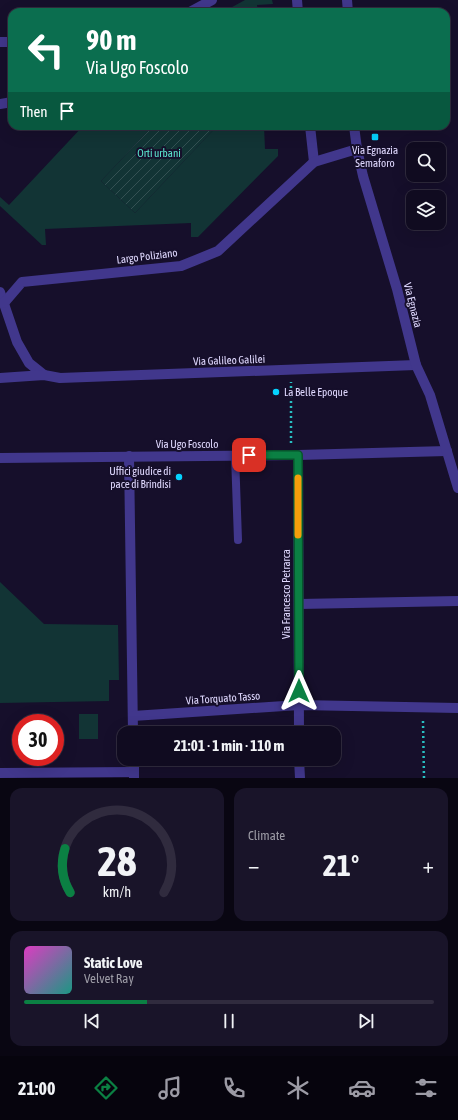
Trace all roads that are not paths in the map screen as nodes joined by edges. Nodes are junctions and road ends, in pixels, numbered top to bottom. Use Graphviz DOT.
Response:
graph roads {
  1 [pos="212,0"];
  2 [pos="197,8"];
  3 [pos="310,130"];
  4 [pos="355,130"];
  5 [pos="357,149"];
  6 [pos="314,162"];
  7 [pos="0,292"];
  8 [pos="4,303"];
  9 [pos="416,365"];
  10 [pos="44,376"];
  11 [pos="0,378"];
  12 [pos="447,451"];
  13 [pos="235,455"];
  14 [pos="294,455"];
  15 [pos="129,456"];
  16 [pos="0,458"];
  17 [pos="458,488"];
  18 [pos="238,540"];
  19 [pos="458,601"];
  20 [pos="299,604"];
  21 [pos="299,705"];
  22 [pos="458,708"];
  23 [pos="133,716"];
  24 [pos="133,726"];
  25 [pos="299,726"];
  26 [pos="300,766"];
  27 [pos="0,773"];
  28 [pos="134,775"];
  29 [pos="300,778"];
  1 -- 2 [label="street"];
  3 -- 6 [label="street"];
  4 -- 5 [label="street, Via Egnazia"];
  5 -- 6 [label="street, Largo Poliziano"];
  5 -- 9 [label="street, Via Egnazia"];
  6 -- 8 [label="street, Largo Poliziano"];
  7 -- 8 [label="street"];
  8 -- 10 [label="street"];
  9 -- 10 [label="street, Via Galileo Galilei"];
  9 -- 12 [label="street, Via Egnazia"];
  10 -- 11 [label="street, Via Galileo Galilei"];
  12 -- 14 [label="street, Via Ugo Foscolo"];
  12 -- 17 [label="street, Via Egnazia"];
  13 -- 14 [label="street, Via Ugo Foscolo"];
  13 -- 15 [label="street, Via Ugo Foscolo"];
  13 -- 18 [label="lane"];
  14 -- 20 [label="street, Via Francesco Petrarca"];
  15 -- 16 [label="street, Via Ugo Foscolo"];
  15 -- 23 [label="street"];
  19 -- 20 [label="street"];
  20 -- 21 [label="street, Via Francesco Petrarca"];
  21 -- 22 [label="street, Via Torquato Tasso"];
  21 -- 23 [label="street, Via Torquato Tasso"];
  21 -- 25 [label="street, Via Francesco Petrarca"];
  23 -- 24 [label="street"];
  26 -- 29 [label="street"];
  27 -- 28 [label="street"];
}
